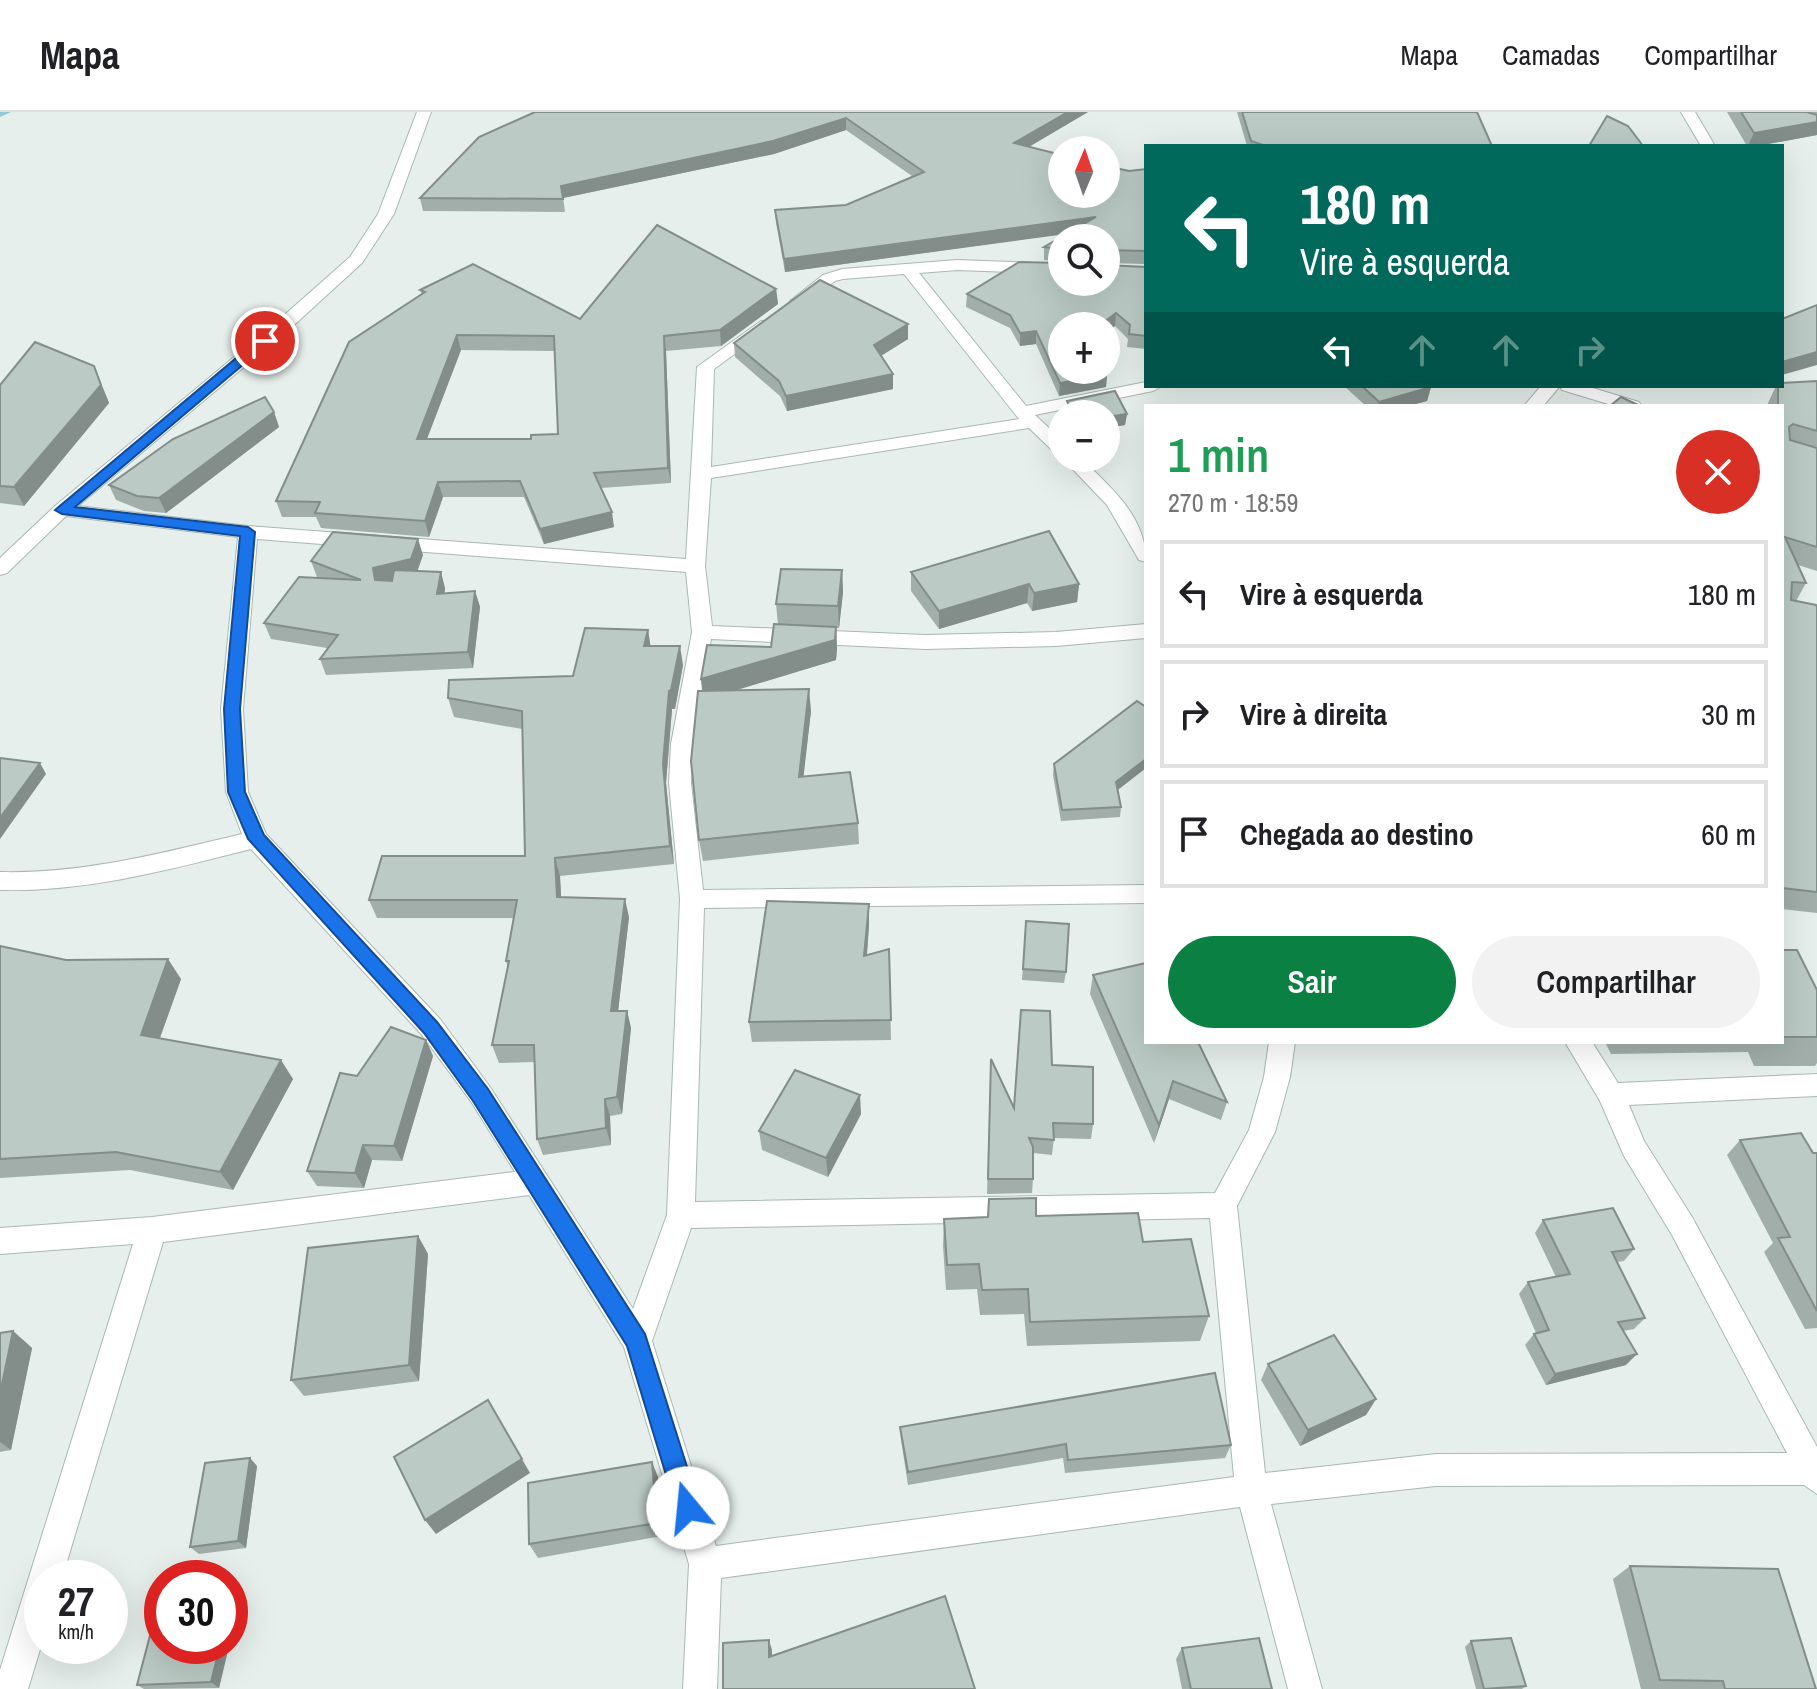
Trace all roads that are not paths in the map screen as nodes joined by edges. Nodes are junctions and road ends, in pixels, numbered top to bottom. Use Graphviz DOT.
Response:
graph roads {
  1 [pos="424,112"];
  2 [pos="1688,112"];
  3 [pos="1707,144"];
  4 [pos="1048,268"];
  5 [pos="908,269"];
  6 [pos="1145,388"];
  7 [pos="1549,388"];
  8 [pos="1574,388"];
  9 [pos="1535,404"];
  10 [pos="1626,404"];
  11 [pos="1028,417"];
  12 [pos="1048,436"];
  13 [pos="1085,472"];
  14 [pos="702,474"];
  15 [pos="62,510"];
  16 [pos="248,532"];
  17 [pos="1144,553"];
  18 [pos="695,566"];
  19 [pos="0,569"];
  20 [pos="1144,631"];
  21 [pos="702,632"];
  22 [pos="256,839"];
  23 [pos="0,881"];
  24 [pos="1144,894"];
  25 [pos="692,899"];
  26 [pos="1282,1044"];
  27 [pos="1579,1044"];
  28 [pos="1817,1085"];
  29 [pos="1611,1095"];
  30 [pos="535,1182"];
  31 [pos="1223,1205"];
  32 [pos="681,1215"];
  33 [pos="152,1230"];
  34 [pos="0,1241"];
  35 [pos="637,1341"];
  36 [pos="1814,1474"];
  37 [pos="1251,1490"];
  38 [pos="51,1560"];
  39 [pos="705,1564"];
  40 [pos="24,1647"];
  41 [pos="11,1689"];
  42 [pos="700,1689"];
  43 [pos="1305,1689"];
  1 -- 15 [label="street"];
  2 -- 3 [label="street"];
  4 -- 5 [label="street"];
  5 -- 11 [label="street"];
  5 -- 14 [label="street"];
  6 -- 11 [label="street"];
  7 -- 9 [label="street"];
  8 -- 10 [label="street"];
  11 -- 12 [label="street"];
  11 -- 14 [label="street"];
  13 -- 17 [label="street"];
  14 -- 18 [label="street"];
  15 -- 16 [label="street"];
  15 -- 19 [label="street"];
  16 -- 18 [label="street"];
  16 -- 22 [label="street"];
  18 -- 21 [label="street"];
  20 -- 21 [label="street"];
  21 -- 25 [label="street"];
  22 -- 23 [label="street"];
  22 -- 30 [label="street"];
  24 -- 25 [label="street"];
  25 -- 32 [label="street"];
  26 -- 31 [label="street"];
  27 -- 29 [label="street"];
  28 -- 29 [label="street"];
  29 -- 36 [label="street"];
  30 -- 33 [label="street"];
  30 -- 35 [label="street"];
  31 -- 32 [label="street"];
  31 -- 37 [label="street"];
  32 -- 35 [label="street"];
  33 -- 34 [label="street"];
  33 -- 38 [label="street"];
  35 -- 39 [label="street"];
  36 -- 37 [label="street"];
  37 -- 39 [label="street"];
  37 -- 43 [label="street"];
  39 -- 42 [label="street"];
  40 -- 41 [label="street"];
}
